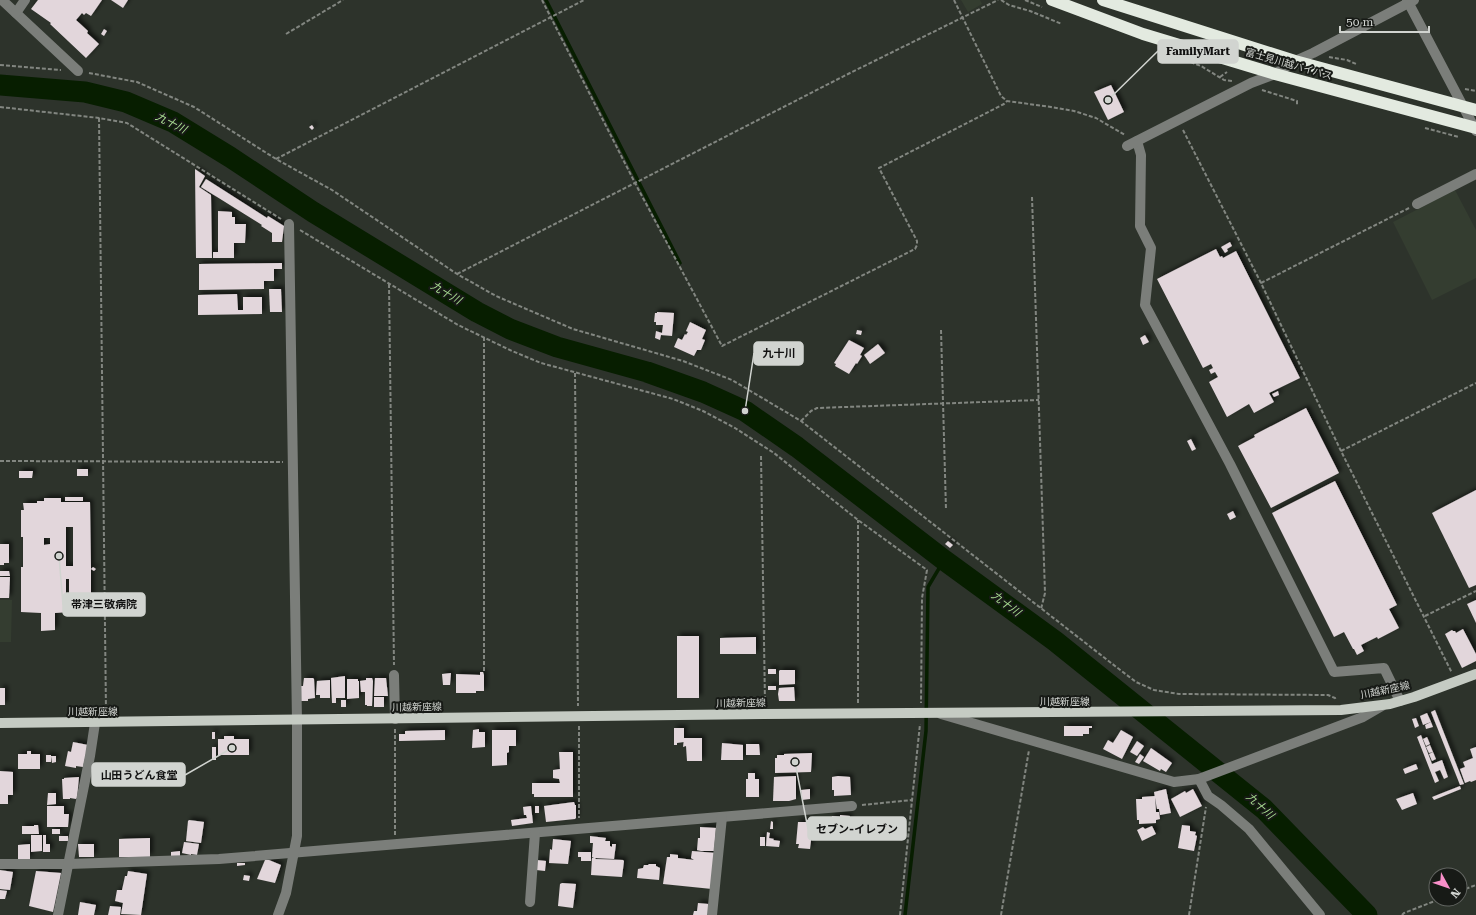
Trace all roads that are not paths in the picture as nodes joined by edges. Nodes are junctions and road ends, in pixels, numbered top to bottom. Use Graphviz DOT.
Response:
graph roads {
  1 [pos="2,0"];
  2 [pos="24,0"];
  3 [pos="1052,0"];
  4 [pos="1103,0"];
  5 [pos="1410,1"];
  6 [pos="16,13"];
  7 [pos="1295,61"];
  8 [pos="78,71"];
  9 [pos="1275,74"];
  10 [pos="1462,107"];
  11 [pos="1476,110"];
  12 [pos="1475,129"];
  13 [pos="1137,141"];
  14 [pos="1127,146"];
  15 [pos="1476,174"];
  16 [pos="1417,204"];
  17 [pos="289,224"];
  18 [pos="1476,674"];
  19 [pos="394,675"];
  20 [pos="1400,701"];
  21 [pos="1382,706"];
  22 [pos="939,714"];
  23 [pos="395,719"];
  24 [pos="297,721"];
  25 [pos="96,723"];
  26 [pos="0,724"];
  27 [pos="1199,779"];
  28 [pos="852,806"];
  29 [pos="722,817"];
  30 [pos="535,832"];
  31 [pos="295,852"];
  32 [pos="0,864"];
  33 [pos="69,864"];
  34 [pos="530,902"];
  35 [pos="58,915"];
  36 [pos="278,915"];
  37 [pos="712,915"];
  38 [pos="1320,915"];
  1 -- 6 [label="street"];
  2 -- 6 [label="street"];
  3 -- 9 [label="highway, 富士見川越バイパス"];
  4 -- 7 [label="highway, 富士見川越バイパス"];
  5 -- 7 [label="street"];
  5 -- 10 [label="street"];
  6 -- 8 [label="street"];
  7 -- 9 [label="street"];
  7 -- 10 [label="highway, 富士見川越バイパス"];
  9 -- 12 [label="highway, 富士見川越バイパス"];
  9 -- 13 [label="street"];
  10 -- 11 [label="highway, 富士見川越バイパス"];
  10 -- 12 [label="street"];
  13 -- 14 [label="street"];
  13 -- 20 [label="street"];
  15 -- 16 [label="street"];
  17 -- 24 [label="street"];
  18 -- 20 [label="main road, 川越新座線"];
  19 -- 23 [label="street"];
  20 -- 21 [label="main road, 川越新座線"];
  21 -- 22 [label="main road, 川越新座線"];
  21 -- 27 [label="street"];
  22 -- 23 [label="main road, 川越新座線"];
  22 -- 27 [label="street"];
  23 -- 24 [label="main road, 川越新座線"];
  24 -- 25 [label="main road, 川越新座線"];
  24 -- 31 [label="street"];
  25 -- 26 [label="main road, 川越新座線"];
  25 -- 33 [label="street"];
  27 -- 38 [label="street"];
  28 -- 29 [label="street"];
  29 -- 30 [label="street"];
  29 -- 37 [label="street"];
  30 -- 31 [label="street"];
  30 -- 34 [label="street"];
  31 -- 33 [label="street"];
  31 -- 36 [label="street"];
  32 -- 33 [label="street"];
  33 -- 35 [label="street"];
}
